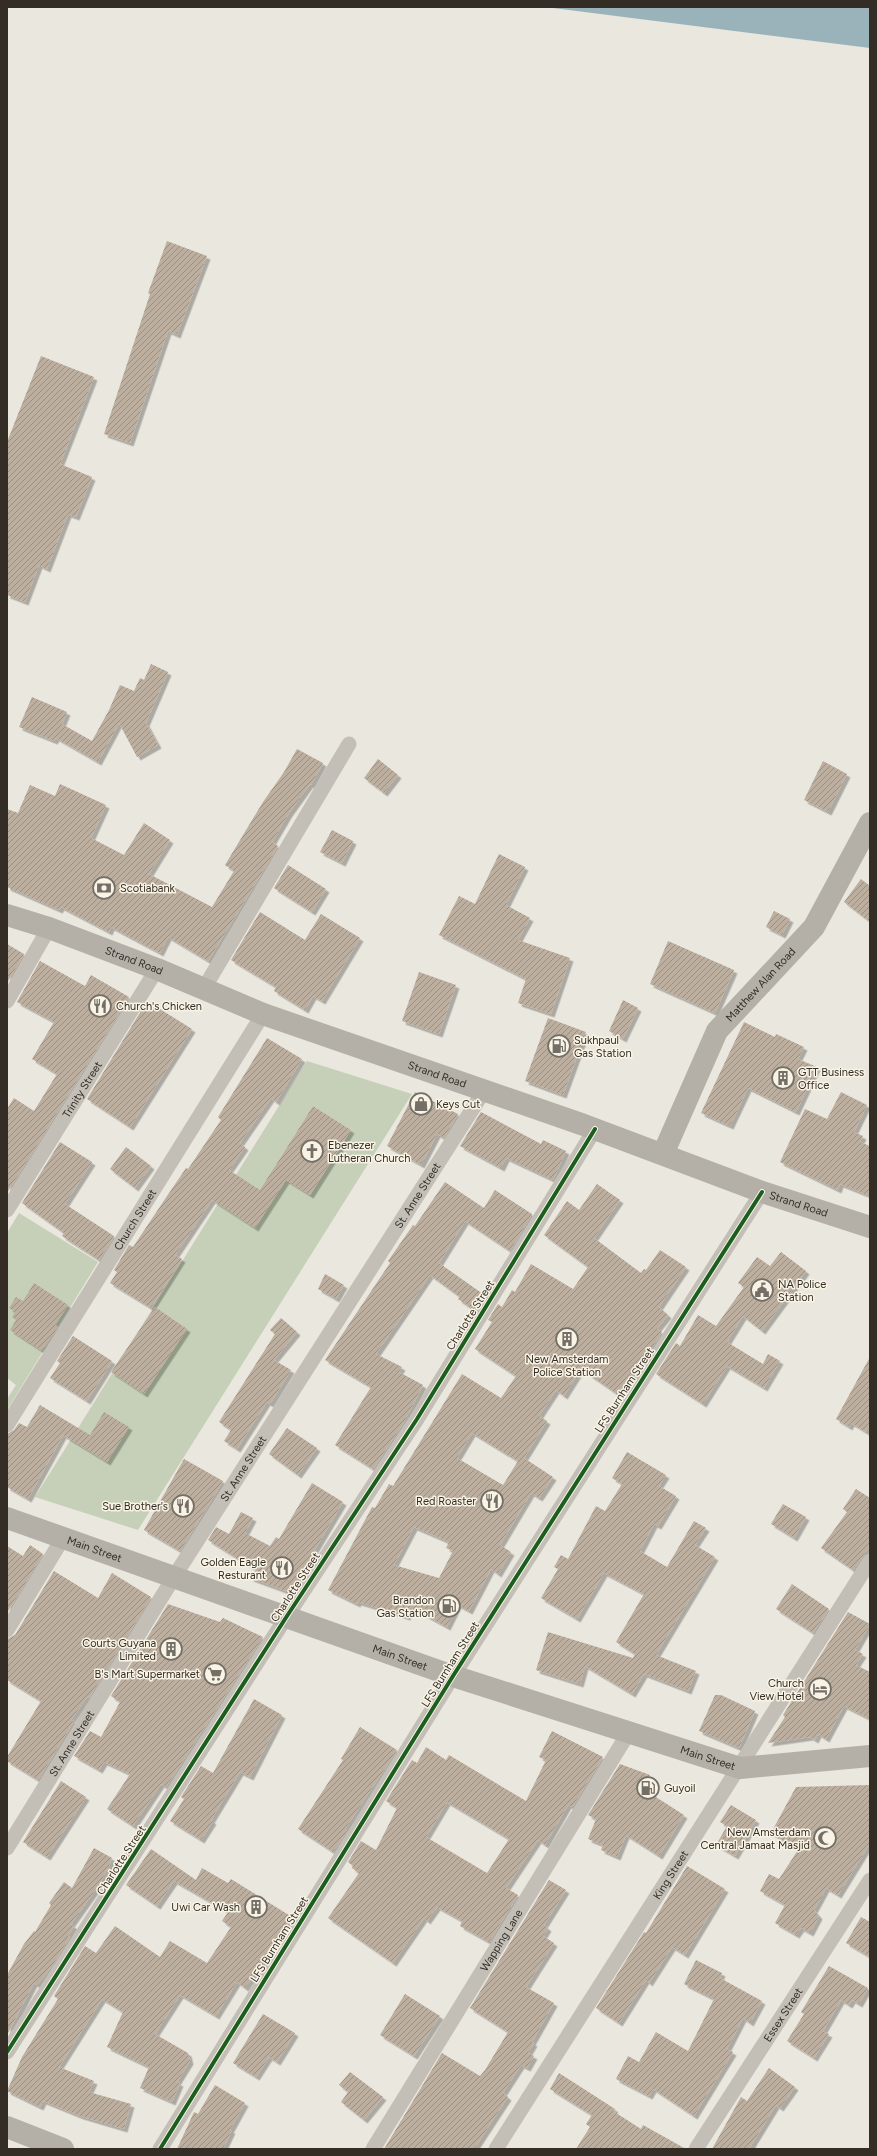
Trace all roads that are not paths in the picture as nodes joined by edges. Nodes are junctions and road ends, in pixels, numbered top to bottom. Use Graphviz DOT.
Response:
graph roads {
  1 [pos="349,744"];
  2 [pos="870,823"];
  3 [pos="7,915"];
  4 [pos="49,928"];
  5 [pos="157,969"];
  6 [pos="203,990"];
  7 [pos="7,1001"];
  8 [pos="263,1014"];
  9 [pos="484,1091"];
  10 [pos="595,1129"];
  11 [pos="664,1154"];
  12 [pos="762,1192"];
  13 [pos="7,1210"];
  14 [pos="870,1227"];
  15 [pos="7,1425"];
  16 [pos="7,1518"];
  17 [pos="63,1538"];
  18 [pos="870,1561"];
  19 [pos="174,1577"];
  20 [pos="287,1616"];
  21 [pos="7,1630"];
  22 [pos="452,1676"];
  23 [pos="629,1732"];
  24 [pos="870,1756"];
  25 [pos="740,1768"];
  26 [pos="7,1848"];
  27 [pos="870,1880"];
  28 [pos="7,2052"];
  29 [pos="7,2127"];
  30 [pos="63,2149"];
  31 [pos="160,2149"];
  32 [pos="373,2149"];
  33 [pos="496,2149"];
  34 [pos="696,2149"];
  1 -- 6 [label="street"];
  2 -- 11 [label="street, Matthew Alan Road"];
  3 -- 4 [label="street, Strand Road"];
  4 -- 5 [label="street, Strand Road"];
  4 -- 7 [label="street"];
  5 -- 6 [label="street, Strand Road"];
  5 -- 13 [label="street, Trinity Street"];
  6 -- 8 [label="street, Strand Road"];
  8 -- 9 [label="street, Strand Road"];
  8 -- 15 [label="street, Church Street"];
  9 -- 10 [label="street, Strand Road"];
  9 -- 19 [label="street, St. Anne Street"];
  10 -- 11 [label="street, Strand Road"];
  10 -- 20 [label="street, Charlotte Street"];
  11 -- 12 [label="street, Strand Road"];
  12 -- 14 [label="street, Strand Road"];
  12 -- 22 [label="street, LFS Burnham Street"];
  16 -- 17 [label="street, Main Street"];
  17 -- 19 [label="street, Main Street"];
  17 -- 21 [label="street"];
  18 -- 25 [label="street, King Street"];
  19 -- 20 [label="street, Main Street"];
  19 -- 26 [label="street, St. Anne Street"];
  20 -- 22 [label="street, Main Street"];
  20 -- 28 [label="street, Charlotte Street"];
  22 -- 23 [label="street, Main Street"];
  22 -- 31 [label="street, LFS Burnham Street"];
  23 -- 25 [label="street, Main Street"];
  23 -- 32 [label="street, Wapping Lane"];
  24 -- 25 [label="street, Main Street"];
  25 -- 33 [label="street, King Street"];
  27 -- 34 [label="street, Essex Street"];
  29 -- 30 [label="street"];
}
